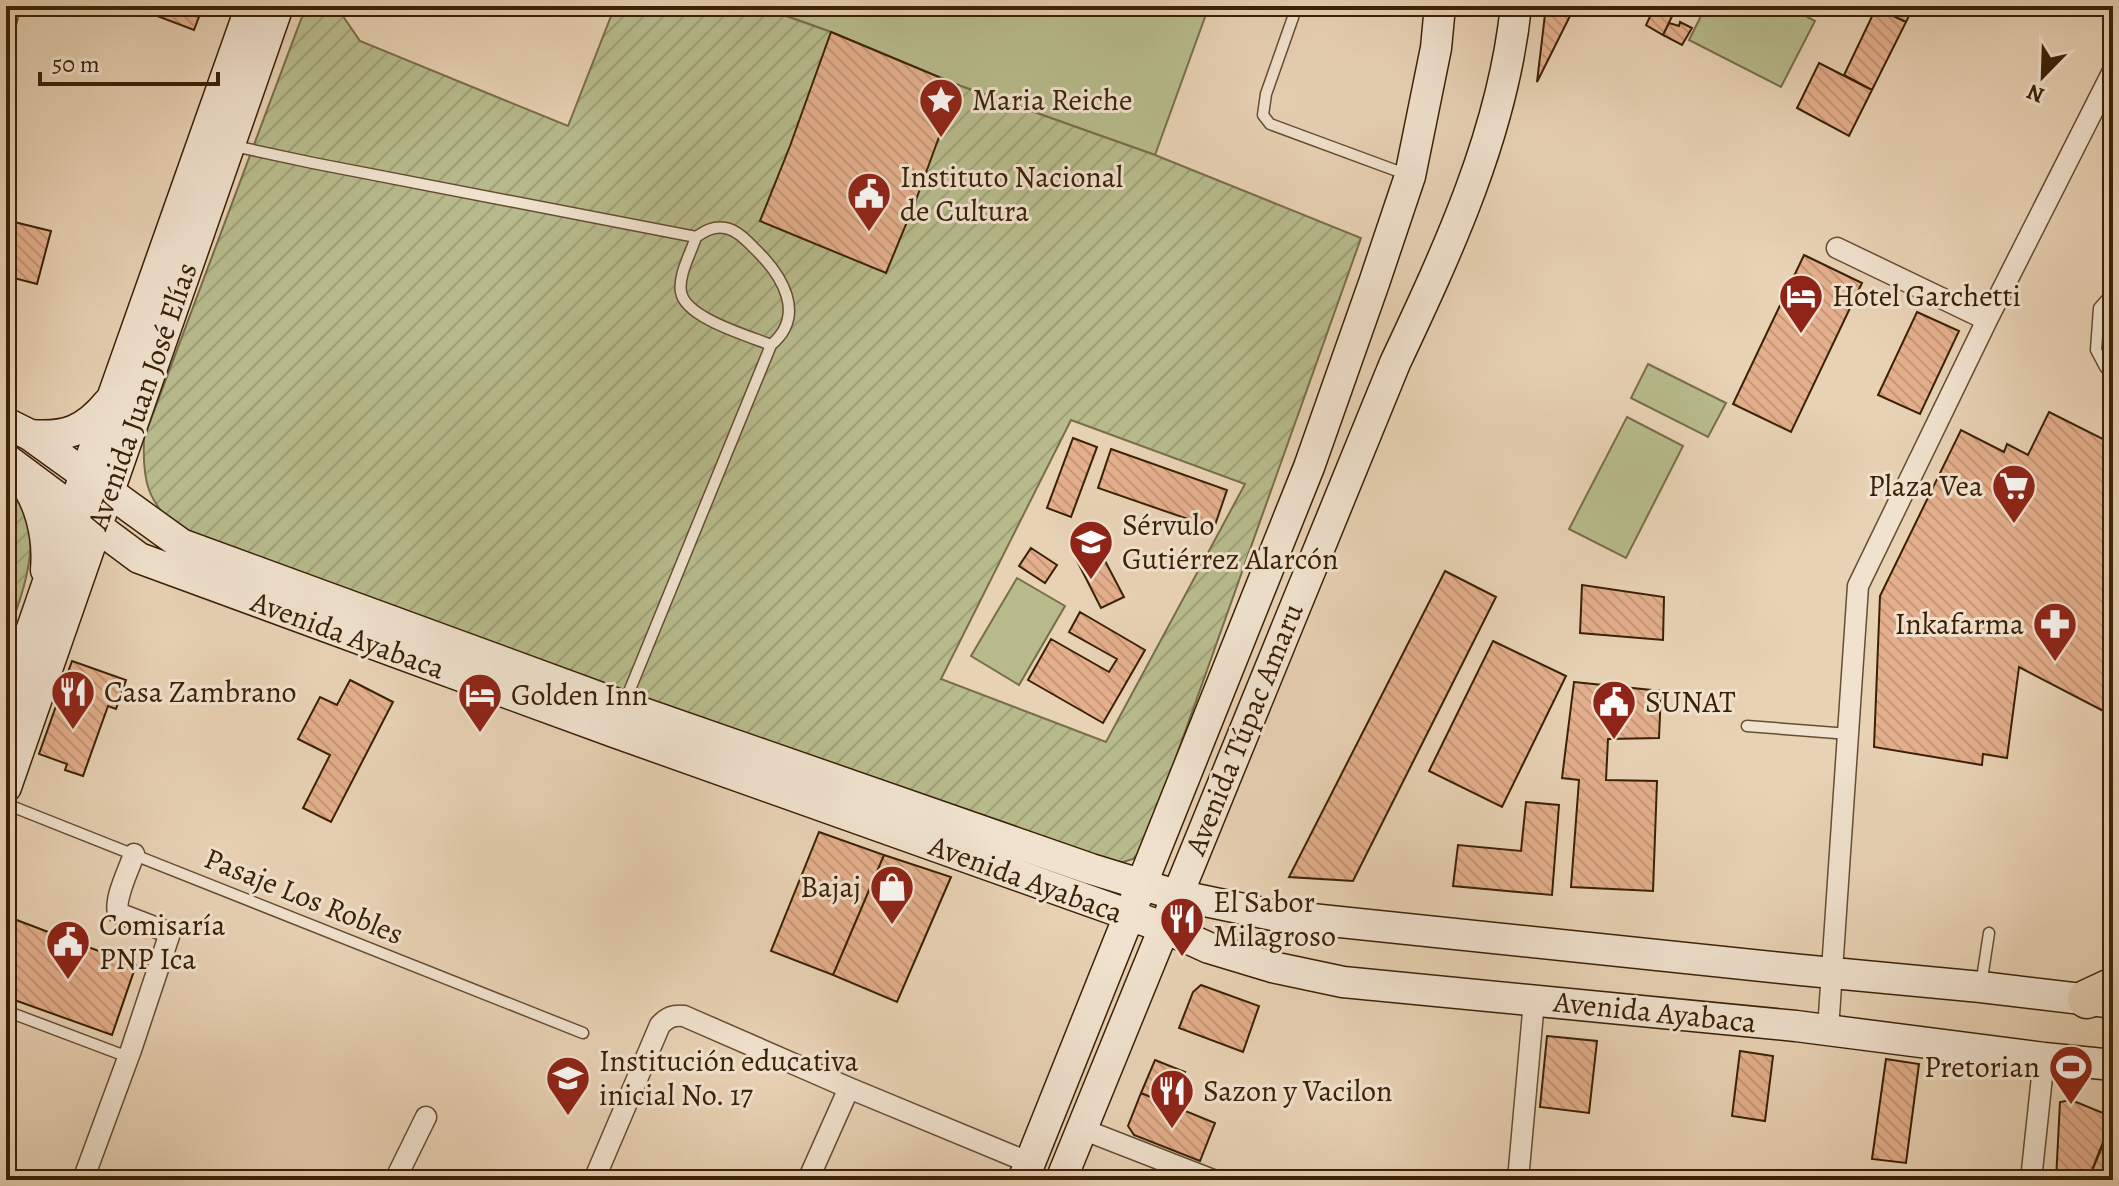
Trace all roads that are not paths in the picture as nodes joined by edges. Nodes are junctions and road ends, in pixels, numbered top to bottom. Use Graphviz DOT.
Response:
graph roads {
  1 [pos="10,6"];
  2 [pos="251,6"];
  3 [pos="278,6"];
  4 [pos="1297,6"];
  5 [pos="1440,6"];
  6 [pos="1516,6"];
  7 [pos="6,22"];
  8 [pos="2113,71"];
  9 [pos="229,145"];
  10 [pos="1410,176"];
  11 [pos="696,237"];
  12 [pos="1837,248"];
  13 [pos="2113,292"];
  14 [pos="1987,320"];
  15 [pos="771,345"];
  16 [pos="2113,377"];
  17 [pos="112,398"];
  18 [pos="18,429"];
  19 [pos="131,430"];
  20 [pos="6,459"];
  21 [pos="1309,467"];
  22 [pos="85,475"];
  23 [pos="1346,481"];
  24 [pos="110,493"];
  25 [pos="73,509"];
  26 [pos="97,527"];
  27 [pos="181,544"];
  28 [pos="139,558"];
  29 [pos="57,597"];
  30 [pos="6,704"];
  31 [pos="618,720"];
  32 [pos="1747,726"];
  33 [pos="1849,734"];
  34 [pos="6,787"];
  35 [pos="6,804"];
  36 [pos="134,854"];
  37 [pos="1141,884"];
  38 [pos="1176,895"];
  39 [pos="1128,915"];
  40 [pos="1163,927"];
  41 [pos="1989,933"];
  42 [pos="1831,973"];
  43 [pos="1981,987"];
  44 [pos="2104,996"];
  45 [pos="1534,1001"];
  46 [pos="6,1011"];
  47 [pos="1828,1030"];
  48 [pos="583,1033"];
  49 [pos="128,1057"];
  50 [pos="2044,1058"];
  51 [pos="2100,1064"];
  52 [pos="2113,1080"];
  53 [pos="849,1088"];
  54 [pos="426,1117"];
  55 [pos="1082,1129"];
  56 [pos="1026,1172"];
  57 [pos="83,1180"];
  58 [pos="395,1180"];
  59 [pos="594,1180"];
  60 [pos="808,1180"];
  61 [pos="1061,1180"];
  62 [pos="1213,1180"];
  63 [pos="1518,1180"];
  64 [pos="2031,1180"];
  1 -- 7 [label="street"];
  2 -- 17 [label="street, Avenida Juan José Elías"];
  3 -- 9 [label="street, Avenida Juan José Elías"];
  4 -- 10 [label="lane"];
  5 -- 10 [label="street, Avenida Túpac Amaru"];
  6 -- 23 [label="street, Avenida Túpac Amaru"];
  8 -- 14 [label="street"];
  9 -- 11 [label="lane"];
  9 -- 19 [label="street, Avenida Juan José Elías"];
  10 -- 21 [label="street, Avenida Túpac Amaru"];
  11 -- 15 [label="lane"];
  11 -- 15 [label="lane"];
  12 -- 14 [label="street"];
  13 -- 16 [label="lane"];
  14 -- 33 [label="street"];
  15 -- 31 [label="lane"];
  17 -- 18 [label="street"];
  17 -- 22 [label="street, Avenida Juan José Elías"];
  18 -- 22 [label="street, Avenida Ayabaca"];
  19 -- 24 [label="street, Avenida Juan José Elías"];
  19 -- 27 [label="street"];
  20 -- 25 [label="street, Avenida Ayabaca"];
  20 -- 29 [label="street"];
  21 -- 23 [label="street"];
  21 -- 37 [label="street, Avenida Túpac Amaru"];
  22 -- 24 [label="street, Avenida Ayabaca"];
  22 -- 25 [label="street, Avenida Juan José Elías"];
  23 -- 38 [label="street, Avenida Túpac Amaru"];
  24 -- 26 [label="street, Avenida Juan José Elías"];
  24 -- 27 [label="street, Avenida Ayabaca"];
  25 -- 26 [label="street, Avenida Ayabaca"];
  25 -- 29 [label="street, Avenida Juan José Elías"];
  26 -- 28 [label="street, Avenida Ayabaca"];
  26 -- 29 [label="street, Avenida Juan José Elías"];
  27 -- 31 [label="street, Avenida Ayabaca"];
  28 -- 29 [label="street"];
  28 -- 31 [label="street, Avenida Ayabaca"];
  29 -- 30 [label="street, Avenida Juan José Elías"];
  29 -- 34 [label="street, Avenida Juan José Elías"];
  31 -- 37 [label="street, Avenida Ayabaca"];
  31 -- 39 [label="street, Avenida Ayabaca"];
  32 -- 33 [label="lane"];
  33 -- 42 [label="street"];
  35 -- 36 [label="lane, Pasaje Los Robles"];
  36 -- 48 [label="lane, Pasaje Los Robles"];
  36 -- 49 [label="street"];
  37 -- 38 [label="street, Avenida Ayabaca"];
  37 -- 39 [label="street, Avenida Túpac Amaru"];
  38 -- 40 [label="street, Avenida Túpac Amaru"];
  38 -- 42 [label="street, Avenida Ayabaca"];
  39 -- 40 [label="street, Avenida Ayabaca"];
  39 -- 56 [label="street, Avenida Túpac Amaru"];
  40 -- 45 [label="street, Avenida Ayabaca"];
  40 -- 55 [label="street, Avenida Túpac Amaru"];
  41 -- 43 [label="lane"];
  42 -- 43 [label="street, Avenida Ayabaca"];
  42 -- 47 [label="street"];
  43 -- 44 [label="street, Avenida Ayabaca"];
  45 -- 47 [label="street, Avenida Ayabaca"];
  45 -- 63 [label="street"];
  46 -- 49 [label="lane"];
  47 -- 50 [label="street, Avenida Ayabaca"];
  49 -- 57 [label="street"];
  50 -- 51 [label="street, Avenida Ayabaca"];
  50 -- 64 [label="street"];
  51 -- 52 [label="street"];
  53 -- 56 [label="street"];
  53 -- 59 [label="street"];
  53 -- 60 [label="street"];
  54 -- 58 [label="street"];
  55 -- 61 [label="street, Avenida Túpac Amaru"];
  55 -- 62 [label="street"];
}
